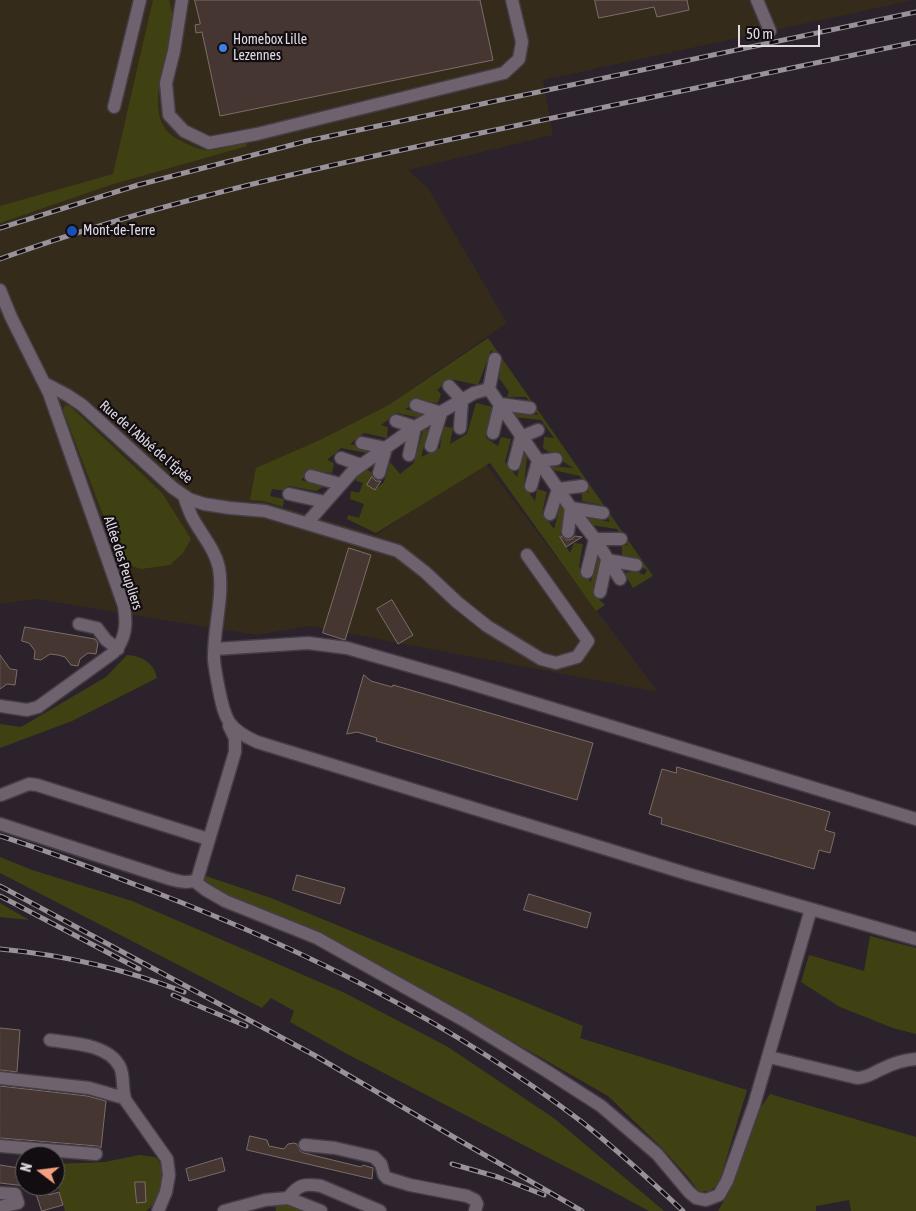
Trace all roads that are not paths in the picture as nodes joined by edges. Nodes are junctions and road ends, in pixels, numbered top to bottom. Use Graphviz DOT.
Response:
graph roads {
  1 [pos="140,0"];
  2 [pos="182,0"];
  3 [pos="512,0"];
  4 [pos="757,0"];
  5 [pos="770,31"];
  6 [pos="114,106"];
  7 [pos="0,290"];
  8 [pos="495,359"];
  9 [pos="46,384"];
  10 [pos="449,386"];
  11 [pos="489,388"];
  12 [pos="462,400"];
  13 [pos="500,404"];
  14 [pos="416,405"];
  15 [pos="530,408"];
  16 [pos="441,413"];
  17 [pos="396,421"];
  18 [pos="415,427"];
  19 [pos="460,428"];
  20 [pos="538,430"];
  21 [pos="493,433"];
  22 [pos="521,436"];
  23 [pos="362,443"];
  24 [pos="431,446"];
  25 [pos="386,448"];
  26 [pos="409,455"];
  27 [pos="342,458"];
  28 [pos="556,459"];
  29 [pos="538,461"];
  30 [pos="514,464"];
  31 [pos="361,465"];
  32 [pos="379,473"];
  33 [pos="311,476"];
  34 [pos="340,484"];
  35 [pos="531,486"];
  36 [pos="582,486"];
  37 [pos="558,489"];
  38 [pos="289,494"];
  39 [pos="184,496"];
  40 [pos="325,502"];
  41 [pos="571,508"];
  42 [pos="603,513"];
  43 [pos="550,514"];
  44 [pos="307,523"];
  45 [pos="568,532"];
  46 [pos="621,538"];
  47 [pos="595,539"];
  48 [pos="526,555"];
  49 [pos="607,560"];
  50 [pos="636,565"];
  51 [pos="587,572"];
  52 [pos="620,579"];
  53 [pos="600,592"];
  54 [pos="79,624"];
  55 [pos="118,649"];
  56 [pos="215,649"];
  57 [pos="0,706"];
  58 [pos="227,721"];
  59 [pos="1,795"];
  60 [pos="916,819"];
  61 [pos="0,824"];
  62 [pos="208,839"];
  63 [pos="196,880"];
  64 [pos="811,909"];
  65 [pos="916,939"];
  66 [pos="50,1040"];
  67 [pos="768,1056"];
  68 [pos="916,1059"];
  69 [pos="0,1078"];
  70 [pos="124,1098"];
  71 [pos="305,1144"];
  72 [pos="0,1146"];
  73 [pos="96,1154"];
  74 [pos="0,1193"];
  75 [pos="288,1198"];
  76 [pos="267,1206"];
  77 [pos="0,1207"];
  78 [pos="317,1209"];
  79 [pos="158,1211"];
  80 [pos="224,1211"];
  81 [pos="380,1211"];
  82 [pos="474,1211"];
  1 -- 6 [label="street"];
  2 -- 3 [label="street"];
  4 -- 5 [label="street"];
  7 -- 9 [label="street, Allée des Peupliers"];
  8 -- 11 [label="street"];
  9 -- 39 [label="street, Rue de l'Abbé de l'Épée"];
  9 -- 55 [label="street, Allée des Peupliers"];
  10 -- 12 [label="street"];
  11 -- 12 [label="street"];
  11 -- 13 [label="street"];
  12 -- 16 [label="street"];
  12 -- 19 [label="street"];
  13 -- 15 [label="street"];
  13 -- 21 [label="street"];
  13 -- 22 [label="street"];
  14 -- 16 [label="street"];
  16 -- 18 [label="street"];
  16 -- 24 [label="street"];
  17 -- 18 [label="street"];
  18 -- 25 [label="street"];
  18 -- 26 [label="street"];
  20 -- 22 [label="street"];
  22 -- 29 [label="street"];
  22 -- 30 [label="street"];
  23 -- 25 [label="street"];
  25 -- 31 [label="street"];
  25 -- 32 [label="street"];
  27 -- 31 [label="street"];
  28 -- 29 [label="street"];
  29 -- 35 [label="street"];
  29 -- 37 [label="street"];
  31 -- 34 [label="street"];
  33 -- 34 [label="street"];
  34 -- 40 [label="street"];
  36 -- 37 [label="street"];
  37 -- 41 [label="street"];
  37 -- 43 [label="street"];
  38 -- 40 [label="street"];
  39 -- 44 [label="street, Rue de l'Abbé de l'Épée"];
  39 -- 56 [label="street"];
  40 -- 44 [label="street"];
  41 -- 42 [label="street"];
  41 -- 45 [label="street"];
  41 -- 47 [label="street"];
  44 -- 48 [label="street, Rue de l'Abbé de l'Épée"];
  46 -- 47 [label="street"];
  47 -- 49 [label="street"];
  47 -- 51 [label="street"];
  49 -- 50 [label="street"];
  49 -- 52 [label="street"];
  49 -- 53 [label="street"];
  54 -- 55 [label="street"];
  55 -- 57 [label="street"];
  56 -- 58 [label="street"];
  56 -- 60 [label="street"];
  58 -- 62 [label="street"];
  58 -- 64 [label="street"];
  59 -- 62 [label="street"];
  61 -- 63 [label="street"];
  62 -- 63 [label="street"];
  63 -- 67 [label="street"];
  64 -- 65 [label="street"];
  64 -- 67 [label="street"];
  66 -- 70 [label="street"];
  67 -- 68 [label="street"];
  69 -- 70 [label="street"];
  70 -- 79 [label="street"];
  71 -- 82 [label="street"];
  72 -- 73 [label="street"];
  74 -- 77 [label="street"];
  75 -- 76 [label="street"];
  75 -- 78 [label="street"];
  75 -- 81 [label="street"];
  76 -- 80 [label="street"];
}
